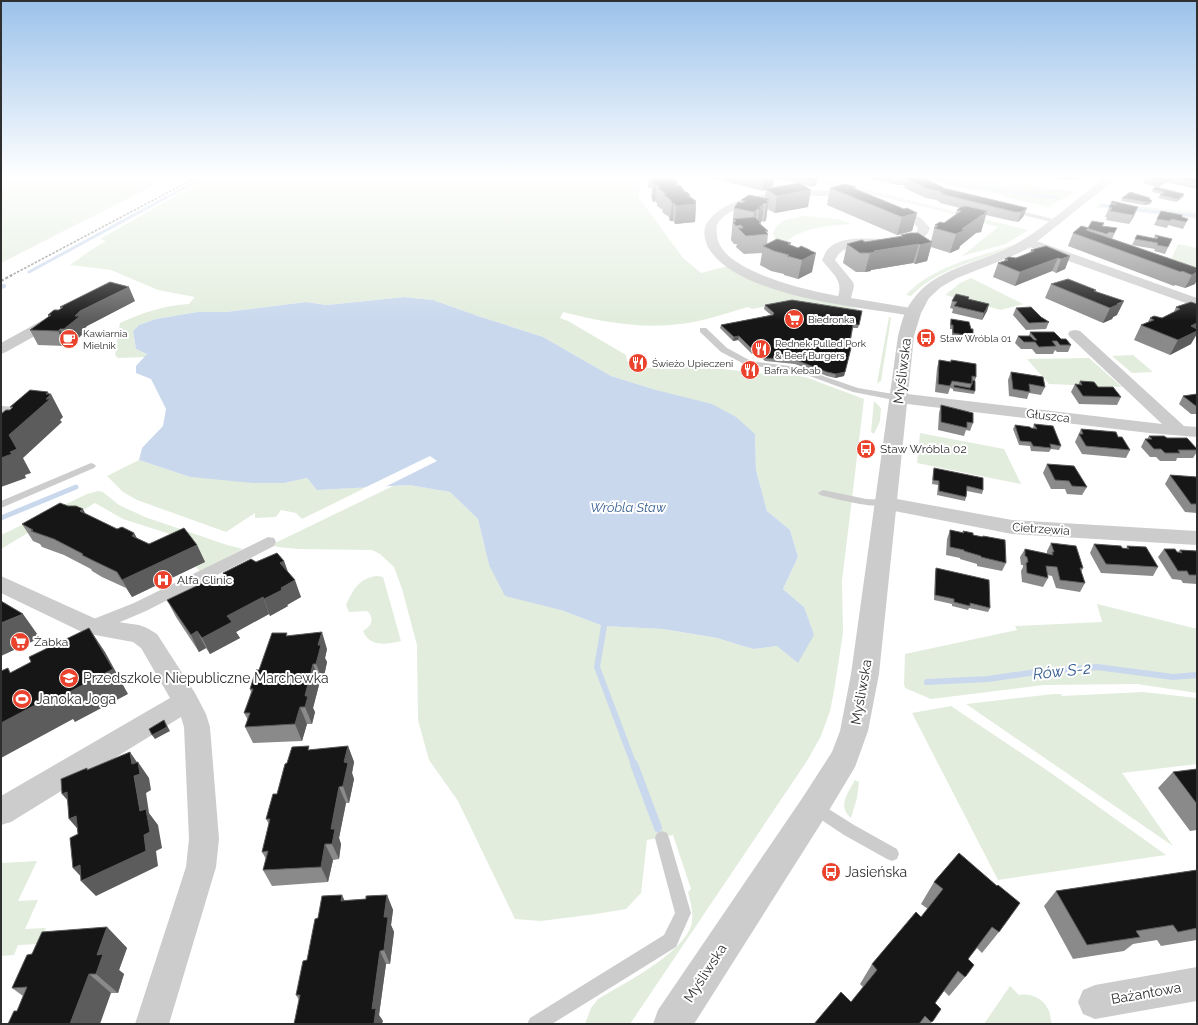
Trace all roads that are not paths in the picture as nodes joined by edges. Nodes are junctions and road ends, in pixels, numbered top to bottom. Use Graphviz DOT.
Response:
graph roads {
  1 [pos="712,225"];
  2 [pos="921,225"];
  3 [pos="1050,225"];
  4 [pos="1028,242"];
  5 [pos="844,299"];
  6 [pos="1197,303"];
  7 [pos="68,312"];
  8 [pos="912,312"];
  9 [pos="703,330"];
  10 [pos="1075,334"];
  11 [pos="1,349"];
  12 [pos="899,398"];
  13 [pos="2,411"];
  14 [pos="23,412"];
  15 [pos="1189,431"];
  16 [pos="92,466"];
  17 [pos="823,493"];
  18 [pos="886,502"];
  19 [pos="1,505"];
  20 [pos="1197,538"];
  21 [pos="268,542"];
  22 [pos="1,584"];
  23 [pos="92,627"];
  24 [pos="71,642"];
  25 [pos="186,701"];
  26 [pos="814,807"];
  27 [pos="1,812"];
  28 [pos="662,838"];
  29 [pos="892,854"];
  30 [pos="1197,984"];
  31 [pos="1095,1002"];
  32 [pos="545,1022"];
  33 [pos="152,1024"];
  34 [pos="672,1024"];
  1 -- 5 [label="street"];
  2 -- 5 [label="street"];
  3 -- 4 [label="street, Myśliwska"];
  4 -- 6 [label="street"];
  4 -- 8 [label="street, Myśliwska"];
  5 -- 8 [label="street"];
  7 -- 11 [label="street"];
  8 -- 12 [label="street, Myśliwska"];
  9 -- 12 [label="lane"];
  10 -- 15 [label="street"];
  12 -- 15 [label="street, Głuszca"];
  12 -- 18 [label="street, Myśliwska"];
  13 -- 14 [label="street"];
  16 -- 19 [label="lane"];
  17 -- 18 [label="lane"];
  18 -- 20 [label="street, Cietrzewia"];
  18 -- 26 [label="street, Myśliwska"];
  21 -- 23 [label="street"];
  22 -- 23 [label="street"];
  23 -- 24 [label="street"];
  23 -- 25 [label="street"];
  25 -- 27 [label="street"];
  25 -- 33 [label="street"];
  26 -- 29 [label="lane"];
  26 -- 34 [label="street, Myśliwska"];
  28 -- 32 [label="lane"];
  30 -- 31 [label="street, Bażantowa"];
}
